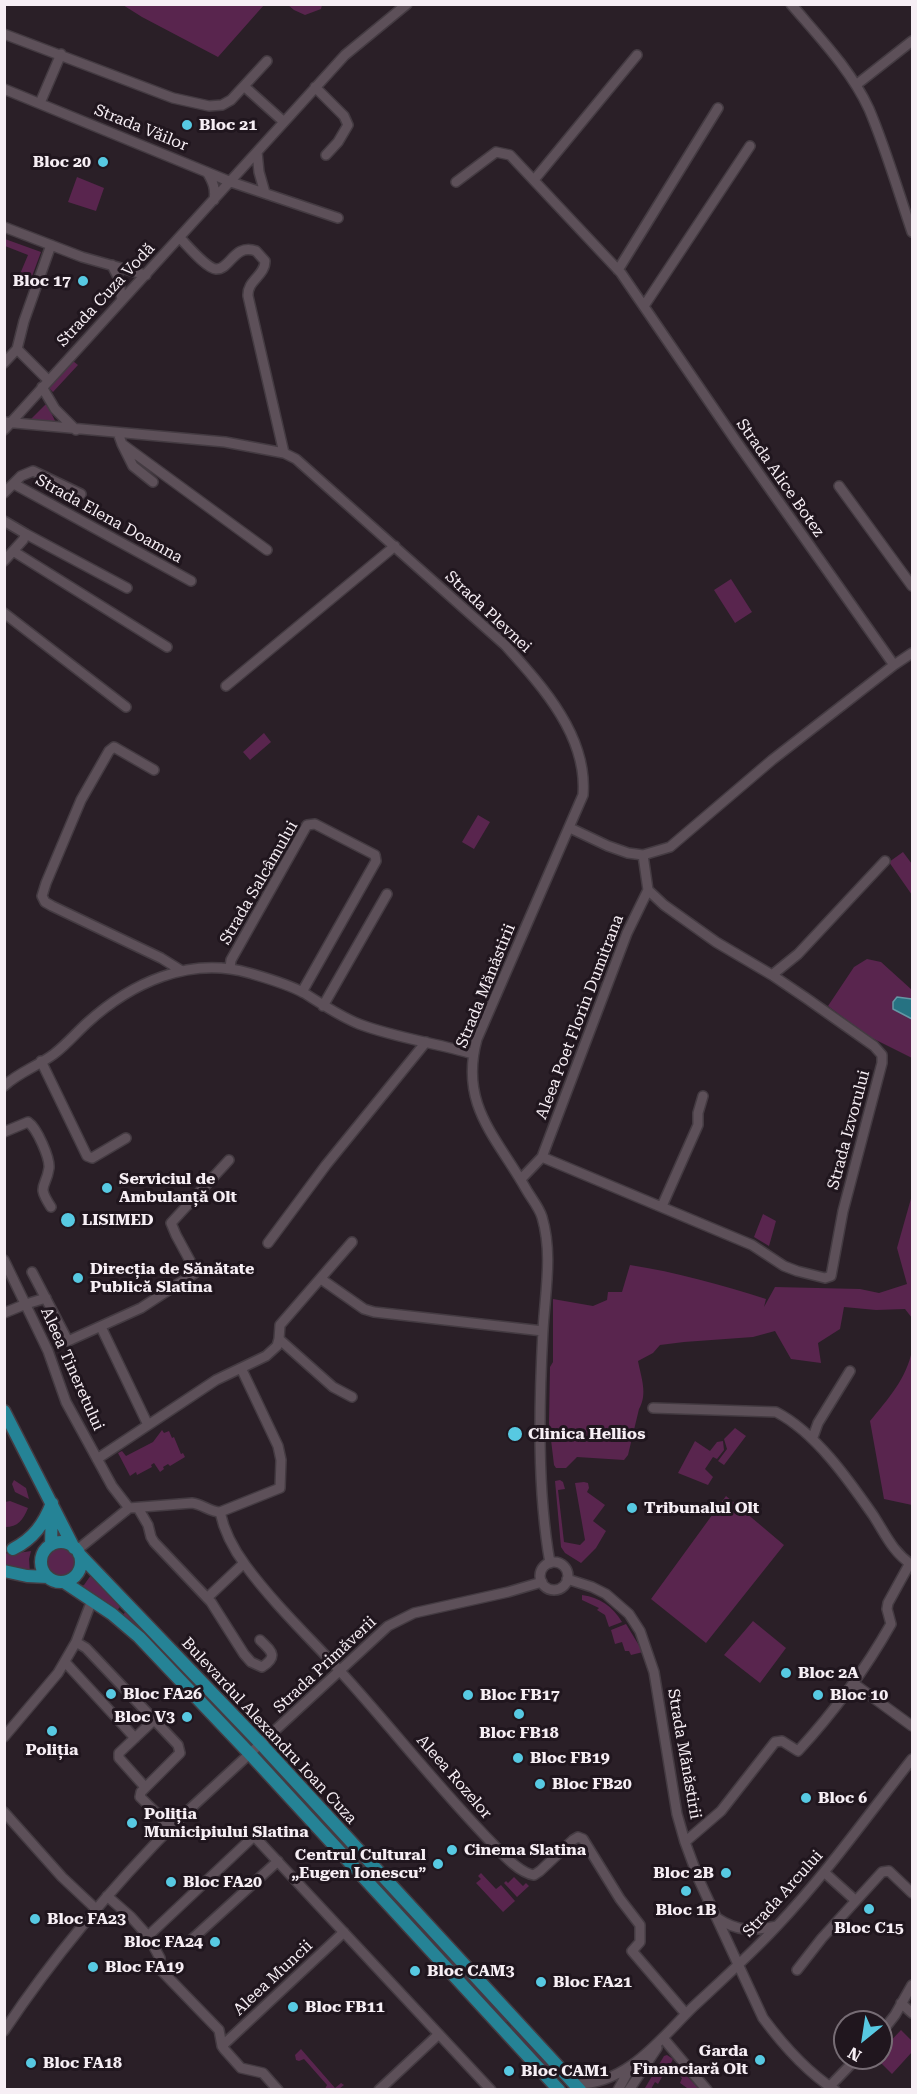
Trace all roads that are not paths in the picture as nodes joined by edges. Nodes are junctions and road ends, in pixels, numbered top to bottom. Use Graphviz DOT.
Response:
graph roads {
  1 [pos="407,4"];
  2 [pos="791,4"];
  3 [pos="4,34"];
  4 [pos="912,41"];
  5 [pos="61,54"];
  6 [pos="637,55"];
  7 [pos="267,61"];
  8 [pos="856,85"];
  9 [pos="245,87"];
  10 [pos="315,87"];
  11 [pos="4,89"];
  12 [pos="40,103"];
  13 [pos="718,108"];
  14 [pos="284,122"];
  15 [pos="750,146"];
  16 [pos="257,152"];
  17 [pos="326,155"];
  18 [pos="207,172"];
  19 [pos="534,180"];
  20 [pos="231,182"];
  21 [pos="456,182"];
  22 [pos="265,193"];
  23 [pos="214,200"];
  24 [pos="338,218"];
  25 [pos="4,227"];
  26 [pos="912,232"];
  27 [pos="180,238"];
  28 [pos="51,245"];
  29 [pos="112,265"];
  30 [pos="618,270"];
  31 [pos="146,275"];
  32 [pos="122,300"];
  33 [pos="644,306"];
  34 [pos="17,350"];
  35 [pos="4,363"];
  36 [pos="45,383"];
  37 [pos="7,425"];
  38 [pos="76,430"];
  39 [pos="118,433"];
  40 [pos="122,444"];
  41 [pos="284,453"];
  42 [pos="153,482"];
  43 [pos="14,484"];
  44 [pos="839,486"];
  45 [pos="4,493"];
  46 [pos="81,495"];
  47 [pos="4,521"];
  48 [pos="26,534"];
  49 [pos="394,546"];
  50 [pos="267,550"];
  51 [pos="13,551"];
  52 [pos="4,561"];
  53 [pos="191,581"];
  54 [pos="912,586"];
  55 [pos="127,588"];
  56 [pos="4,614"];
  57 [pos="167,647"];
  58 [pos="912,653"];
  59 [pos="894,665"];
  60 [pos="226,686"];
  61 [pos="126,707"];
  62 [pos="154,770"];
  63 [pos="570,828"];
  64 [pos="643,855"];
  65 [pos="885,861"];
  66 [pos="648,890"];
  67 [pos="387,894"];
  68 [pos="230,968"];
  69 [pos="182,971"];
  70 [pos="772,975"];
  71 [pos="302,992"];
  72 [pos="323,1006"];
  73 [pos="426,1042"];
  74 [pos="473,1054"];
  75 [pos="41,1061"];
  76 [pos="4,1086"];
  77 [pos="703,1096"];
  78 [pos="5,1132"];
  79 [pos="126,1138"];
  80 [pos="542,1157"];
  81 [pos="229,1160"];
  82 [pos="521,1179"];
  83 [pos="662,1206"];
  84 [pos="51,1207"];
  85 [pos="352,1242"];
  86 [pos="268,1243"];
  87 [pos="4,1260"];
  88 [pos="32,1272"];
  89 [pos="321,1279"];
  90 [pos="46,1298"];
  91 [pos="26,1304"];
  92 [pos="4,1313"];
  93 [pos="101,1327"];
  94 [pos="543,1331"];
  95 [pos="279,1339"];
  96 [pos="241,1368"];
  97 [pos="850,1371"];
  98 [pos="352,1397"];
  99 [pos="653,1408"];
  100 [pos="4,1411"];
  101 [pos="148,1425"];
  102 [pos="813,1437"];
  103 [pos="97,1459"];
  104 [pos="52,1503"];
  105 [pos="134,1508"];
  106 [pos="220,1512"];
  107 [pos="50,1546"];
  108 [pos="8,1549"];
  109 [pos="76,1551"];
  110 [pos="244,1563"];
  111 [pos="550,1563"];
  112 [pos="911,1564"];
  113 [pos="4,1571"];
  114 [pos="48,1577"];
  115 [pos="567,1579"];
  116 [pos="64,1582"];
  117 [pos="542,1582"];
  118 [pos="207,1598"];
  119 [pos="92,1600"];
  120 [pos="260,1640"];
  121 [pos="76,1642"];
  122 [pos="65,1662"];
  123 [pos="340,1671"];
  124 [pos="853,1683"];
  125 [pos="155,1719"];
  126 [pos="912,1726"];
  127 [pos="4,1737"];
  128 [pos="135,1738"];
  129 [pos="262,1745"];
  130 [pos="251,1755"];
  131 [pos="912,1759"];
  132 [pos="145,1787"];
  133 [pos="4,1812"];
  134 [pos="171,1827"];
  135 [pos="685,1842"];
  136 [pos="278,1861"];
  137 [pos="824,1872"];
  138 [pos="912,1893"];
  139 [pos="107,1896"];
  140 [pos="855,1899"];
  141 [pos="96,1909"];
  142 [pos="716,1917"];
  143 [pos="777,1926"];
  144 [pos="344,1932"];
  145 [pos="148,1936"];
  146 [pos="190,1941"];
  147 [pos="737,1966"];
  148 [pos="797,1970"];
  149 [pos="912,1985"];
  150 [pos="901,2003"];
  151 [pos="912,2013"];
  152 [pos="686,2014"];
  153 [pos="893,2015"];
  154 [pos="4,2031"];
  155 [pos="440,2034"];
  156 [pos="663,2038"];
  157 [pos="222,2046"];
  158 [pos="631,2066"];
  159 [pos="847,2070"];
  160 [pos="578,2087"];
  161 [pos="833,2088"];
  162 [pos="278,2090"];
  163 [pos="379,2090"];
  164 [pos="491,2090"];
  165 [pos="559,2090"];
  166 [pos="618,2090"];
  167 [pos="630,2090"];
  168 [pos="707,2090"];
  1 -- 10 [label="street, Strada Cuza Vodă"];
  2 -- 8 [label="street"];
  3 -- 5 [label="street"];
  4 -- 8 [label="street"];
  5 -- 9 [label="street"];
  5 -- 12 [label="street"];
  6 -- 19 [label="street"];
  7 -- 9 [label="street"];
  8 -- 26 [label="street"];
  9 -- 14 [label="street"];
  10 -- 14 [label="street, Strada Cuza Vodă"];
  10 -- 17 [label="street"];
  11 -- 12 [label="street, Strada Văilor"];
  12 -- 18 [label="street, Strada Văilor"];
  13 -- 30 [label="street"];
  14 -- 16 [label="street, Strada Cuza Vodă"];
  15 -- 33 [label="street"];
  16 -- 20 [label="street, Strada Cuza Vodă"];
  16 -- 22 [label="street"];
  18 -- 20 [label="street, Strada Văilor"];
  18 -- 23 [label="street"];
  19 -- 21 [label="street, Strada Alice Botez"];
  19 -- 30 [label="street, Strada Alice Botez"];
  20 -- 22 [label="street"];
  20 -- 23 [label="street, Strada Cuza Vodă"];
  22 -- 24 [label="street"];
  23 -- 27 [label="street, Strada Cuza Vodă"];
  25 -- 28 [label="street"];
  27 -- 31 [label="street, Strada Cuza Vodă"];
  27 -- 41 [label="street"];
  28 -- 29 [label="street"];
  28 -- 34 [label="street"];
  29 -- 31 [label="street"];
  29 -- 32 [label="street"];
  30 -- 33 [label="street, Strada Alice Botez"];
  31 -- 32 [label="street, Strada Cuza Vodă"];
  32 -- 36 [label="street, Strada Cuza Vodă"];
  33 -- 59 [label="street, Strada Alice Botez"];
  34 -- 35 [label="street"];
  34 -- 36 [label="street"];
  36 -- 37 [label="street, Strada Cuza Vodă"];
  36 -- 38 [label="street"];
  37 -- 38 [label="street"];
  38 -- 39 [label="street"];
  39 -- 40 [label="street"];
  39 -- 41 [label="street"];
  40 -- 42 [label="street"];
  40 -- 50 [label="street"];
  41 -- 49 [label="street, Strada Plevnei"];
  43 -- 45 [label="street, Strada Elena Doamna"];
  43 -- 46 [label="street, Strada Elena Doamna"];
  43 -- 53 [label="street, Strada Elena Doamna"];
  44 -- 54 [label="street"];
  47 -- 48 [label="street"];
  48 -- 51 [label="street"];
  48 -- 55 [label="street"];
  49 -- 60 [label="street"];
  49 -- 63 [label="street, Strada Plevnei"];
  51 -- 52 [label="street"];
  51 -- 57 [label="street"];
  56 -- 61 [label="street"];
  58 -- 59 [label="street"];
  59 -- 64 [label="street"];
  62 -- 69 [label="street"];
  63 -- 64 [label="street"];
  63 -- 74 [label="street, Strada Mănăstirii"];
  64 -- 66 [label="street"];
  65 -- 70 [label="street"];
  66 -- 70 [label="street, Strada Izvorului"];
  66 -- 80 [label="street, Aleea Poet Florin Dumitrana"];
  67 -- 72 [label="street"];
  68 -- 69 [label="street, Strada Salcâmului"];
  68 -- 71 [label="street, Strada Salcâmului"];
  68 -- 71 [label="street, Strada Salcâmului"];
  69 -- 75 [label="street, Strada Salcâmului"];
  70 -- 83 [label="street, Strada Izvorului"];
  71 -- 72 [label="street, Strada Salcâmului"];
  72 -- 73 [label="street, Strada Salcâmului"];
  73 -- 74 [label="street, Strada Salcâmului"];
  73 -- 86 [label="street"];
  74 -- 82 [label="street, Strada Mănăstirii"];
  75 -- 76 [label="street, Strada Salcâmului"];
  75 -- 79 [label="street"];
  77 -- 83 [label="street"];
  78 -- 84 [label="street"];
  80 -- 82 [label="street"];
  80 -- 83 [label="street, Strada Izvorului"];
  81 -- 93 [label="street, Aleea Tineretului"];
  82 -- 94 [label="street, Strada Mănăstirii"];
  85 -- 89 [label="street"];
  87 -- 91 [label="street, Aleea Tineretului"];
  88 -- 90 [label="street, Aleea Tineretului"];
  89 -- 94 [label="street"];
  89 -- 95 [label="street"];
  90 -- 91 [label="street, Aleea Tineretului"];
  90 -- 93 [label="street, Aleea Tineretului"];
  91 -- 92 [label="street, Aleea Tineretului"];
  91 -- 103 [label="street, Aleea Tineretului"];
  93 -- 101 [label="street"];
  94 -- 111 [label="street, Strada Mănăstirii"];
  95 -- 96 [label="street"];
  95 -- 98 [label="street"];
  96 -- 101 [label="street"];
  96 -- 106 [label="street"];
  97 -- 102 [label="street"];
  99 -- 102 [label="street"];
  100 -- 104 [label="main road, Bulevardul Alexandru Ioan Cuza"];
  101 -- 103 [label="street"];
  102 -- 112 [label="street"];
  103 -- 105 [label="street, Aleea Tineretului"];
  104 -- 107 [label="main road"];
  104 -- 108 [label="main road"];
  104 -- 109 [label="main road, Bulevardul Alexandru Ioan Cuza"];
  105 -- 106 [label="street"];
  105 -- 109 [label="street"];
  105 -- 118 [label="street"];
  106 -- 110 [label="street, Aleea Rozelor"];
  107 -- 108 [label="main road"];
  107 -- 109 [label="main road"];
  107 -- 114 [label="main road"];
  109 -- 116 [label="main road"];
  109 -- 129 [label="main road, Bulevardul Alexandru Ioan Cuza"];
  110 -- 118 [label="street"];
  110 -- 123 [label="street, Aleea Rozelor"];
  111 -- 115 [label="street"];
  111 -- 117 [label="street"];
  112 -- 124 [label="street"];
  113 -- 114 [label="main road"];
  114 -- 116 [label="main road"];
  115 -- 117 [label="street, Strada Primăverii"];
  115 -- 135 [label="street, Strada Mănăstirii"];
  116 -- 119 [label="main road, Bulevardul Alexandru Ioan Cuza"];
  117 -- 123 [label="street, Strada Primăverii"];
  118 -- 120 [label="street"];
  119 -- 121 [label="street"];
  119 -- 130 [label="main road, Bulevardul Alexandru Ioan Cuza"];
  121 -- 122 [label="street"];
  121 -- 125 [label="street"];
  122 -- 127 [label="street"];
  122 -- 128 [label="street"];
  123 -- 129 [label="street, Strada Primăverii"];
  123 -- 152 [label="street, Aleea Rozelor"];
  124 -- 126 [label="street"];
  124 -- 135 [label="street"];
  125 -- 128 [label="street"];
  125 -- 132 [label="street"];
  128 -- 132 [label="street"];
  129 -- 130 [label="street, Strada Primăverii"];
  129 -- 160 [label="main road, Bulevardul Alexandru Ioan Cuza"];
  130 -- 134 [label="street, Strada Primăverii"];
  130 -- 165 [label="main road, Bulevardul Alexandru Ioan Cuza"];
  131 -- 137 [label="street, Strada Arcului"];
  132 -- 134 [label="street"];
  133 -- 141 [label="street"];
  134 -- 139 [label="street, Strada Primăverii"];
  135 -- 142 [label="street, Strada Mănăstirii"];
  136 -- 144 [label="street"];
  136 -- 145 [label="street"];
  136 -- 146 [label="street"];
  137 -- 140 [label="street"];
  137 -- 143 [label="street, Strada Arcului"];
  138 -- 140 [label="street"];
  139 -- 141 [label="street, Strada Primăverii"];
  139 -- 145 [label="street, Aleea Muncii"];
  140 -- 148 [label="street"];
  141 -- 154 [label="street, Strada Primăverii"];
  142 -- 143 [label="street"];
  142 -- 147 [label="street, Strada Mănăstirii"];
  143 -- 147 [label="street, Strada Arcului"];
  144 -- 155 [label="street"];
  144 -- 157 [label="street, Aleea Muncii"];
  145 -- 157 [label="street, Aleea Muncii"];
  147 -- 152 [label="street, Strada Arcului"];
  147 -- 161 [label="street, Strada Mănăstirii"];
  149 -- 150 [label="street"];
  150 -- 151 [label="street"];
  150 -- 153 [label="street"];
  152 -- 156 [label="street, Strada Arcului"];
  155 -- 163 [label="street"];
  155 -- 164 [label="street"];
  156 -- 158 [label="street, Strada Arcului"];
  156 -- 167 [label="street, Strada Arcului"];
  156 -- 168 [label="street"];
  157 -- 162 [label="street, Aleea Muncii"];
  158 -- 160 [label="street, Strada Arcului"];
  158 -- 166 [label="street, Strada Arcului"];
  159 -- 161 [label="street"];
}
